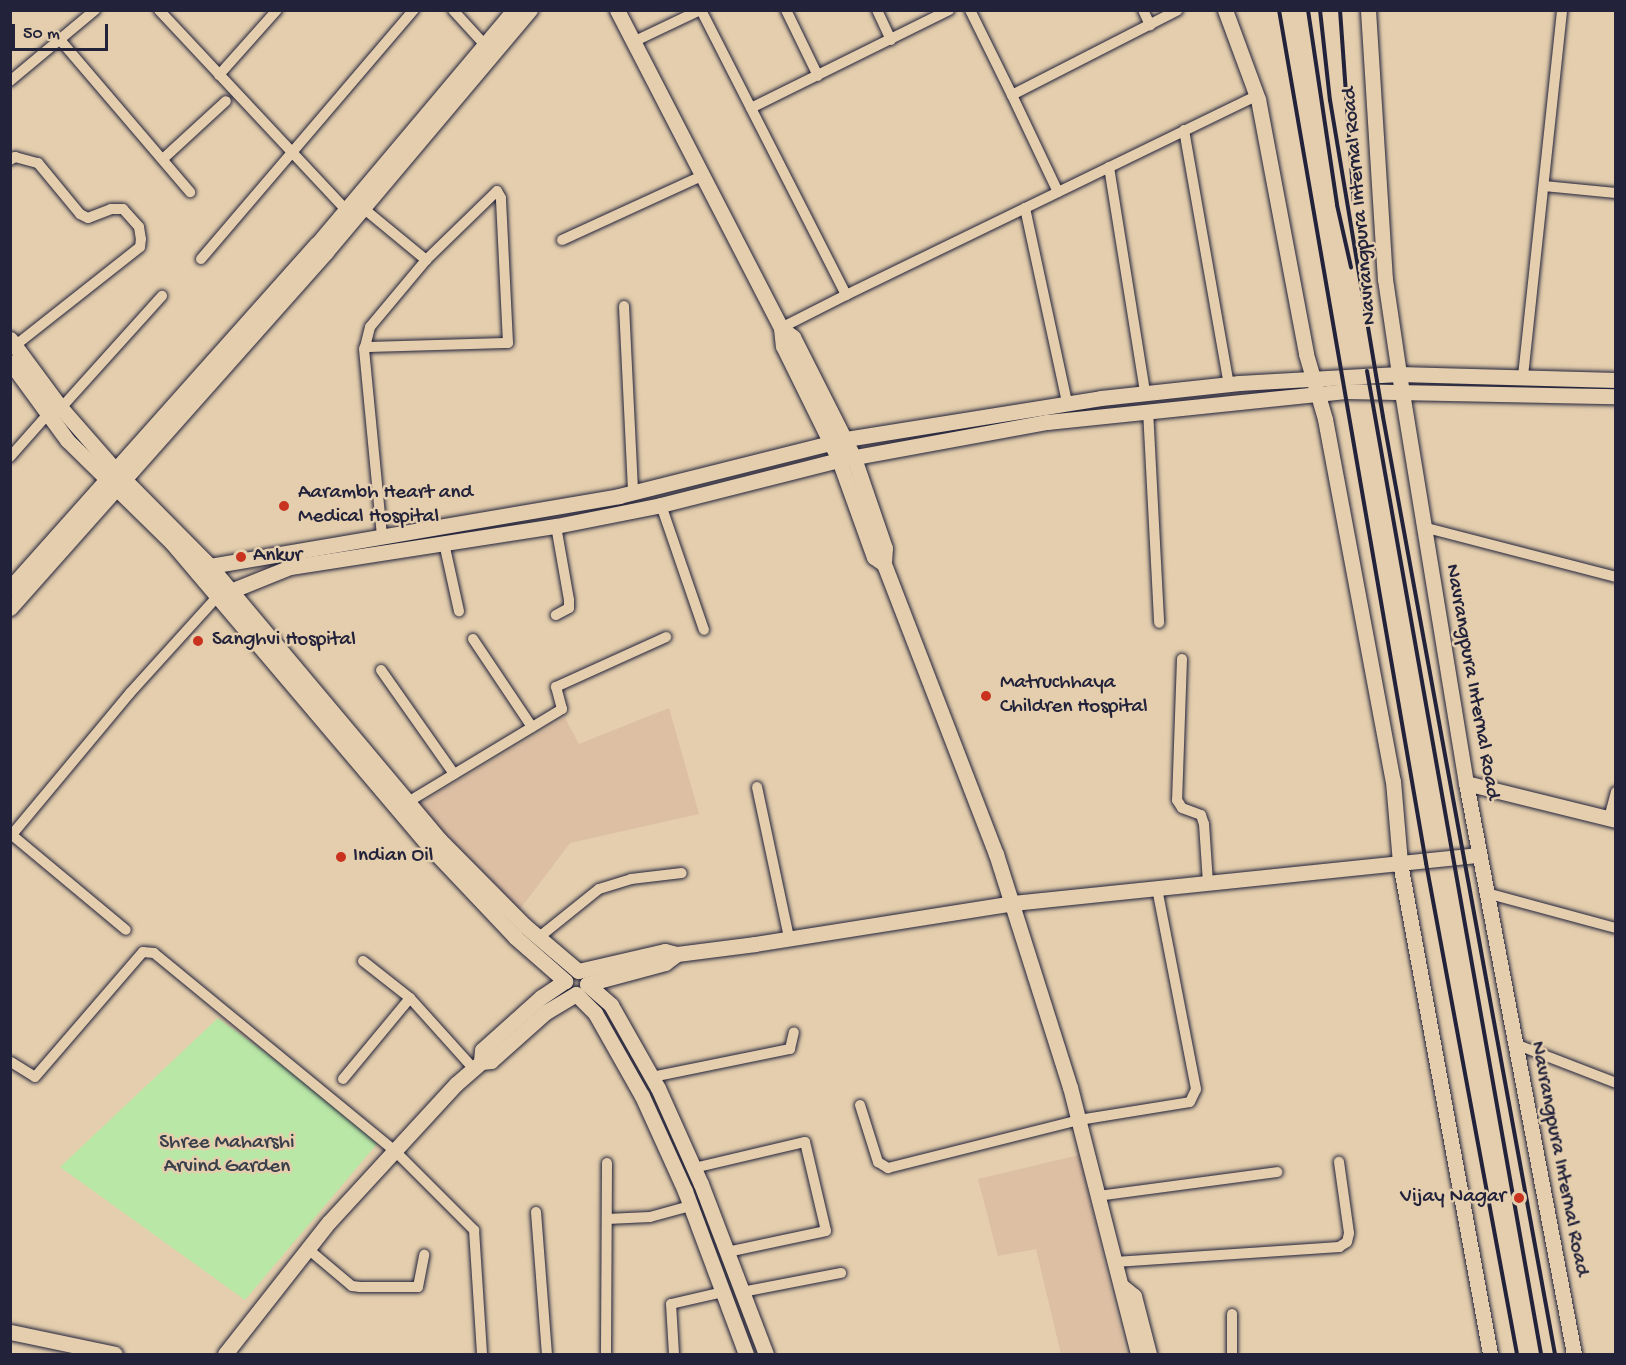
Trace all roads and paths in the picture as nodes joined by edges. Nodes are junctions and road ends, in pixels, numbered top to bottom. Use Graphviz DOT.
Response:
graph roads {
  1 [pos="95,10"];
  2 [pos="159,10"];
  3 [pos="277,10"];
  4 [pos="414,10"];
  5 [pos="453,10"];
  6 [pos="514,10"];
  7 [pos="530,10"];
  8 [pos="617,10"];
  9 [pos="701,10"];
  10 [pos="786,10"];
  11 [pos="877,10"];
  12 [pos="949,10"];
  13 [pos="970,10"];
  14 [pos="1143,10"];
  15 [pos="1178,10"];
  16 [pos="1225,10"];
  17 [pos="1368,10"];
  18 [pos="1562,10"];
  19 [pos="1150,25"];
  20 [pos="891,40"];
  21 [pos="62,41"];
  22 [pos="633,42"];
  23 [pos="485,45"];
  24 [pos="219,75"];
  25 [pos="818,76"];
  26 [pos="10,81"];
  27 [pos="1257,94"];
  28 [pos="1012,95"];
  29 [pos="226,101"];
  30 [pos="751,108"];
  31 [pos="1184,130"];
  32 [pos="292,155"];
  33 [pos="164,158"];
  34 [pos="10,160"];
  35 [pos="1109,167"];
  36 [pos="702,176"];
  37 [pos="1544,186"];
  38 [pos="190,192"];
  39 [pos="1058,192"];
  40 [pos="1616,193"];
  41 [pos="1025,208"];
  42 [pos="354,212"];
  43 [pos="562,240"];
  44 [pos="201,259"];
  45 [pos="426,260"];
  46 [pos="846,295"];
  47 [pos="162,296"];
  48 [pos="624,306"];
  49 [pos="780,328"];
  50 [pos="13,342"];
  51 [pos="365,347"];
  52 [pos="10,362"];
  53 [pos="1523,376"];
  54 [pos="1313,379"];
  55 [pos="1616,380"];
  56 [pos="1400,382"];
  57 [pos="1229,384"];
  58 [pos="1145,392"];
  59 [pos="1318,394"];
  60 [pos="1616,396"];
  61 [pos="1067,403"];
  62 [pos="1148,410"];
  63 [pos="55,411"];
  64 [pos="838,441"];
  65 [pos="10,457"];
  66 [pos="846,459"];
  67 [pos="117,481"];
  68 [pos="633,492"];
  69 [pos="661,505"];
  70 [pos="556,526"];
  71 [pos="1423,527"];
  72 [pos="382,537"];
  73 [pos="444,543"];
  74 [pos="204,569"];
  75 [pos="1616,577"];
  76 [pos="10,588"];
  77 [pos="223,592"];
  78 [pos="10,608"];
  79 [pos="459,611"];
  80 [pos="556,615"];
  81 [pos="1159,623"];
  82 [pos="704,630"];
  83 [pos="666,637"];
  84 [pos="473,639"];
  85 [pos="1182,659"];
  86 [pos="381,670"];
  87 [pos="532,727"];
  88 [pos="454,774"];
  89 [pos="1466,783"];
  90 [pos="757,787"];
  91 [pos="1616,792"];
  92 [pos="408,802"];
  93 [pos="1612,819"];
  94 [pos="11,836"];
  95 [pos="1479,855"];
  96 [pos="1400,863"];
  97 [pos="682,873"];
  98 [pos="1208,883"];
  99 [pos="1157,888"];
  100 [pos="1486,893"];
  101 [pos="1013,903"];
  102 [pos="1616,928"];
  103 [pos="126,930"];
  104 [pos="789,937"];
  105 [pos="538,938"];
  106 [pos="677,954"];
  107 [pos="363,961"];
  108 [pos="578,971"];
  109 [pos="565,981"];
  110 [pos="582,989"];
  111 [pos="410,998"];
  112 [pos="794,1032"];
  113 [pos="1515,1044"];
  114 [pos="11,1062"];
  115 [pos="478,1065"];
  116 [pos="652,1077"];
  117 [pos="343,1079"];
  118 [pos="1616,1083"];
  119 [pos="860,1105"];
  120 [pos="1078,1120"];
  121 [pos="394,1151"];
  122 [pos="1339,1162"];
  123 [pos="607,1163"];
  124 [pos="694,1168"];
  125 [pos="1277,1172"];
  126 [pos="1098,1196"];
  127 [pos="690,1206"];
  128 [pos="536,1212"];
  129 [pos="606,1219"];
  130 [pos="308,1249"];
  131 [pos="727,1252"];
  132 [pos="424,1256"];
  133 [pos="1115,1262"];
  134 [pos="841,1273"];
  135 [pos="1124,1287"];
  136 [pos="723,1292"];
  137 [pos="742,1292"];
  138 [pos="1232,1314"];
  139 [pos="10,1332"];
  140 [pos="115,1354"];
  141 [pos="225,1354"];
  142 [pos="482,1354"];
  143 [pos="547,1354"];
  144 [pos="606,1354"];
  145 [pos="674,1354"];
  146 [pos="746,1354"];
  147 [pos="766,1354"];
  148 [pos="1138,1354"];
  149 [pos="1149,1354"];
  150 [pos="1232,1354"];
  151 [pos="1490,1354"];
  152 [pos="1574,1354"];
  1 -- 21 [label="street"];
  2 -- 24 [label="street"];
  3 -- 24 [label="street"];
  4 -- 32 [label="street"];
  5 -- 23 [label="street"];
  6 -- 23 [label="street"];
  7 -- 42 [label="street"];
  8 -- 22 [label="street"];
  9 -- 22 [label="street"];
  9 -- 30 [label="street"];
  10 -- 25 [label="street"];
  11 -- 20 [label="street"];
  12 -- 20 [label="street"];
  13 -- 28 [label="street"];
  14 -- 19 [label="street"];
  15 -- 19 [label="street"];
  16 -- 27 [label="street"];
  17 -- 56 [label="street, Navrangpura Internal Road"];
  18 -- 37 [label="street"];
  19 -- 28 [label="street"];
  20 -- 25 [label="street"];
  21 -- 26 [label="street"];
  21 -- 33 [label="street"];
  22 -- 36 [label="street"];
  23 -- 42 [label="street"];
  24 -- 32 [label="street"];
  25 -- 30 [label="street"];
  27 -- 31 [label="street"];
  27 -- 54 [label="street"];
  28 -- 39 [label="street"];
  29 -- 33 [label="street"];
  30 -- 46 [label="street"];
  31 -- 35 [label="street"];
  31 -- 57 [label="street"];
  32 -- 42 [label="street"];
  32 -- 44 [label="street"];
  33 -- 38 [label="street"];
  34 -- 50 [label="street"];
  35 -- 39 [label="street"];
  35 -- 58 [label="street"];
  36 -- 43 [label="street"];
  36 -- 49 [label="street"];
  37 -- 40 [label="street"];
  37 -- 53 [label="street"];
  39 -- 41 [label="street"];
  41 -- 46 [label="street"];
  41 -- 61 [label="street"];
  42 -- 45 [label="street"];
  42 -- 67 [label="street"];
  45 -- 51 [label="street"];
  45 -- 51 [label="street"];
  46 -- 49 [label="street"];
  47 -- 63 [label="street"];
  48 -- 68 [label="street"];
  49 -- 64 [label="street"];
  50 -- 63 [label="street"];
  51 -- 72 [label="street"];
  52 -- 63 [label="street"];
  53 -- 55 [label="street"];
  53 -- 56 [label="street"];
  54 -- 56 [label="street"];
  54 -- 57 [label="street"];
  54 -- 59 [label="street"];
  56 -- 59 [label="street"];
  56 -- 60 [label="street"];
  56 -- 71 [label="street, Navrangpura Internal Road"];
  57 -- 58 [label="street"];
  58 -- 61 [label="street"];
  59 -- 62 [label="street"];
  59 -- 96 [label="street"];
  61 -- 64 [label="street"];
  62 -- 66 [label="street"];
  62 -- 81 [label="street"];
  63 -- 65 [label="street"];
  63 -- 67 [label="street"];
  64 -- 66 [label="street"];
  64 -- 68 [label="street"];
  66 -- 69 [label="street"];
  66 -- 101 [label="street"];
  67 -- 74 [label="street"];
  67 -- 76 [label="street"];
  67 -- 78 [label="street"];
  68 -- 72 [label="street"];
  69 -- 70 [label="street"];
  69 -- 82 [label="street"];
  70 -- 73 [label="street"];
  70 -- 80 [label="street"];
  71 -- 75 [label="street"];
  71 -- 89 [label="street, Navrangpura Internal Road"];
  72 -- 74 [label="street"];
  73 -- 77 [label="street"];
  73 -- 79 [label="street"];
  74 -- 77 [label="street"];
  77 -- 92 [label="street"];
  77 -- 94 [label="street"];
  77 -- 109 [label="street"];
  83 -- 87 [label="street"];
  84 -- 87 [label="street"];
  85 -- 98 [label="street"];
  86 -- 88 [label="street"];
  87 -- 88 [label="street"];
  88 -- 92 [label="street"];
  89 -- 93 [label="street"];
  89 -- 95 [label="street, Navrangpura Internal Road"];
  90 -- 104 [label="street"];
  91 -- 93 [label="street"];
  92 -- 105 [label="street"];
  94 -- 103 [label="street"];
  95 -- 96 [label="street"];
  95 -- 100 [label="street, Navrangpura Internal Road"];
  96 -- 98 [label="street"];
  96 -- 151 [label="street"];
  97 -- 105 [label="street"];
  98 -- 99 [label="street"];
  99 -- 101 [label="street"];
  99 -- 120 [label="street"];
  100 -- 102 [label="street"];
  100 -- 113 [label="street, Navrangpura Internal Road"];
  101 -- 104 [label="street"];
  101 -- 120 [label="street"];
  104 -- 106 [label="street"];
  105 -- 108 [label="street"];
  106 -- 108 [label="street"];
  106 -- 110 [label="street"];
  107 -- 111 [label="street"];
  108 -- 109 [label="street"];
  108 -- 110 [label="street"];
  109 -- 110 [label="street"];
  109 -- 115 [label="street"];
  110 -- 115 [label="street"];
  110 -- 116 [label="street"];
  110 -- 127 [label="street"];
  111 -- 115 [label="street"];
  111 -- 117 [label="street"];
  112 -- 116 [label="street"];
  113 -- 118 [label="street"];
  113 -- 152 [label="street, Navrangpura Internal Road"];
  114 -- 121 [label="street"];
  115 -- 121 [label="street"];
  116 -- 124 [label="street"];
  119 -- 120 [label="street"];
  120 -- 126 [label="street"];
  121 -- 130 [label="street"];
  121 -- 142 [label="street"];
  122 -- 133 [label="street"];
  123 -- 129 [label="street"];
  124 -- 131 [label="street"];
  124 -- 131 [label="street"];
  125 -- 126 [label="street"];
  126 -- 133 [label="street"];
  127 -- 129 [label="street"];
  127 -- 136 [label="street"];
  128 -- 143 [label="street"];
  129 -- 144 [label="street"];
  130 -- 132 [label="street"];
  130 -- 141 [label="street"];
  131 -- 137 [label="street"];
  133 -- 135 [label="street"];
  134 -- 137 [label="street"];
  135 -- 148 [label="street"];
  135 -- 149 [label="street"];
  136 -- 145 [label="street"];
  136 -- 146 [label="street"];
  137 -- 147 [label="street"];
  138 -- 150 [label="street"];
  139 -- 140 [label="street"];
}
